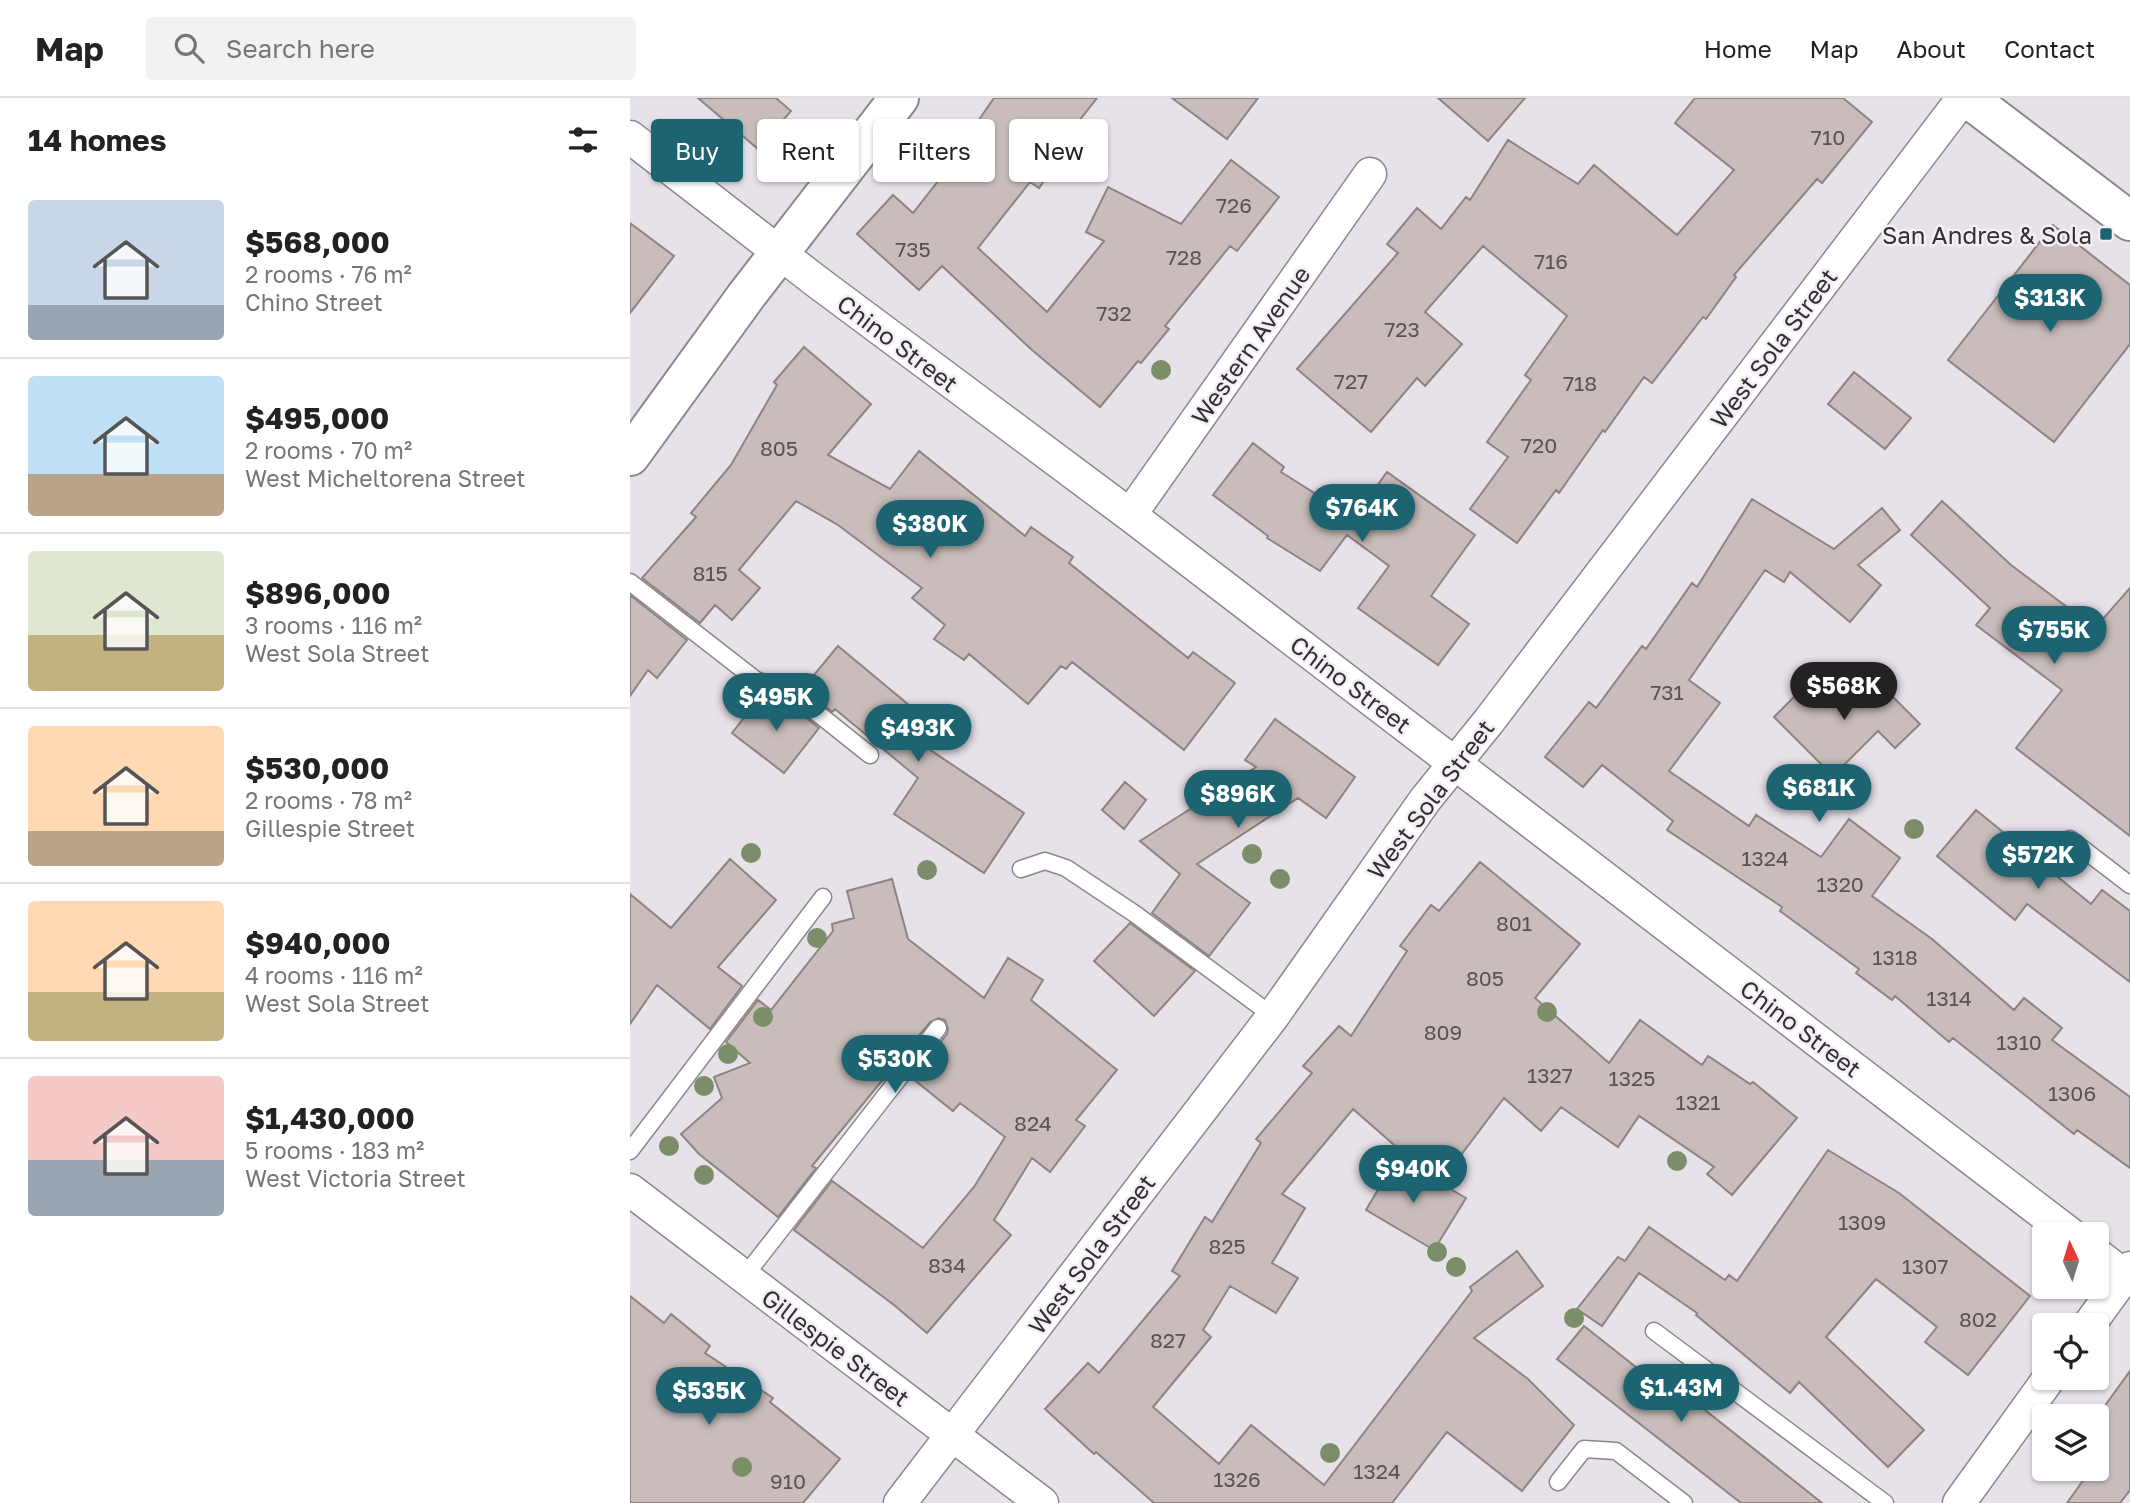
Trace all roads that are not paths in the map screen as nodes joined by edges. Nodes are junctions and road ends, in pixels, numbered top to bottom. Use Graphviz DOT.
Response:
graph roads {
  1 [pos="898,98"];
  2 [pos="1966,98"];
  3 [pos="630,137"];
  4 [pos="1370,174"];
  5 [pos="2130,221"];
  6 [pos="779,253"];
  7 [pos="630,456"];
  8 [pos="1130,515"];
  9 [pos="630,582"];
  10 [pos="870,755"];
  11 [pos="1455,763"];
  12 [pos="2070,839"];
  13 [pos="1021,869"];
  14 [pos="2130,885"];
  15 [pos="823,897"];
  16 [pos="1273,1016"];
  17 [pos="937,1028"];
  18 [pos="630,1151"];
  19 [pos="630,1189"];
  20 [pos="2054,1222"];
  21 [pos="2109,1263"];
  22 [pos="2128,1275"];
  23 [pos="744,1277"];
  24 [pos="2098,1313"];
  25 [pos="1654,1332"];
  26 [pos="2041,1390"];
  27 [pos="952,1436"];
  28 [pos="1558,1482"];
  29 [pos="900,1503"];
  30 [pos="1042,1503"];
  31 [pos="1684,1503"];
  32 [pos="1885,1503"];
  33 [pos="1959,1503"];
  1 -- 6 [label="street"];
  2 -- 5 [label="street"];
  2 -- 11 [label="street, West Sola Street"];
  3 -- 6 [label="street, Chino Street"];
  4 -- 8 [label="street, Western Avenue"];
  6 -- 7 [label="street"];
  6 -- 8 [label="street, Chino Street"];
  8 -- 11 [label="street, Chino Street"];
  9 -- 10 [label="lane"];
  11 -- 16 [label="street, West Sola Street"];
  11 -- 20 [label="street, Chino Street"];
  12 -- 14 [label="lane"];
  13 -- 16 [label="lane"];
  15 -- 18 [label="lane"];
  16 -- 27 [label="street, West Sola Street"];
  17 -- 23 [label="lane"];
  19 -- 23 [label="street, Gillespie Street"];
  21 -- 22 [label="street"];
  22 -- 24 [label="street"];
  23 -- 27 [label="street, Gillespie Street"];
  25 -- 32 [label="lane"];
  26 -- 33 [label="street"];
  27 -- 29 [label="street, West Sola Street"];
  27 -- 30 [label="street, Gillespie Street"];
  28 -- 31 [label="lane"];
}
